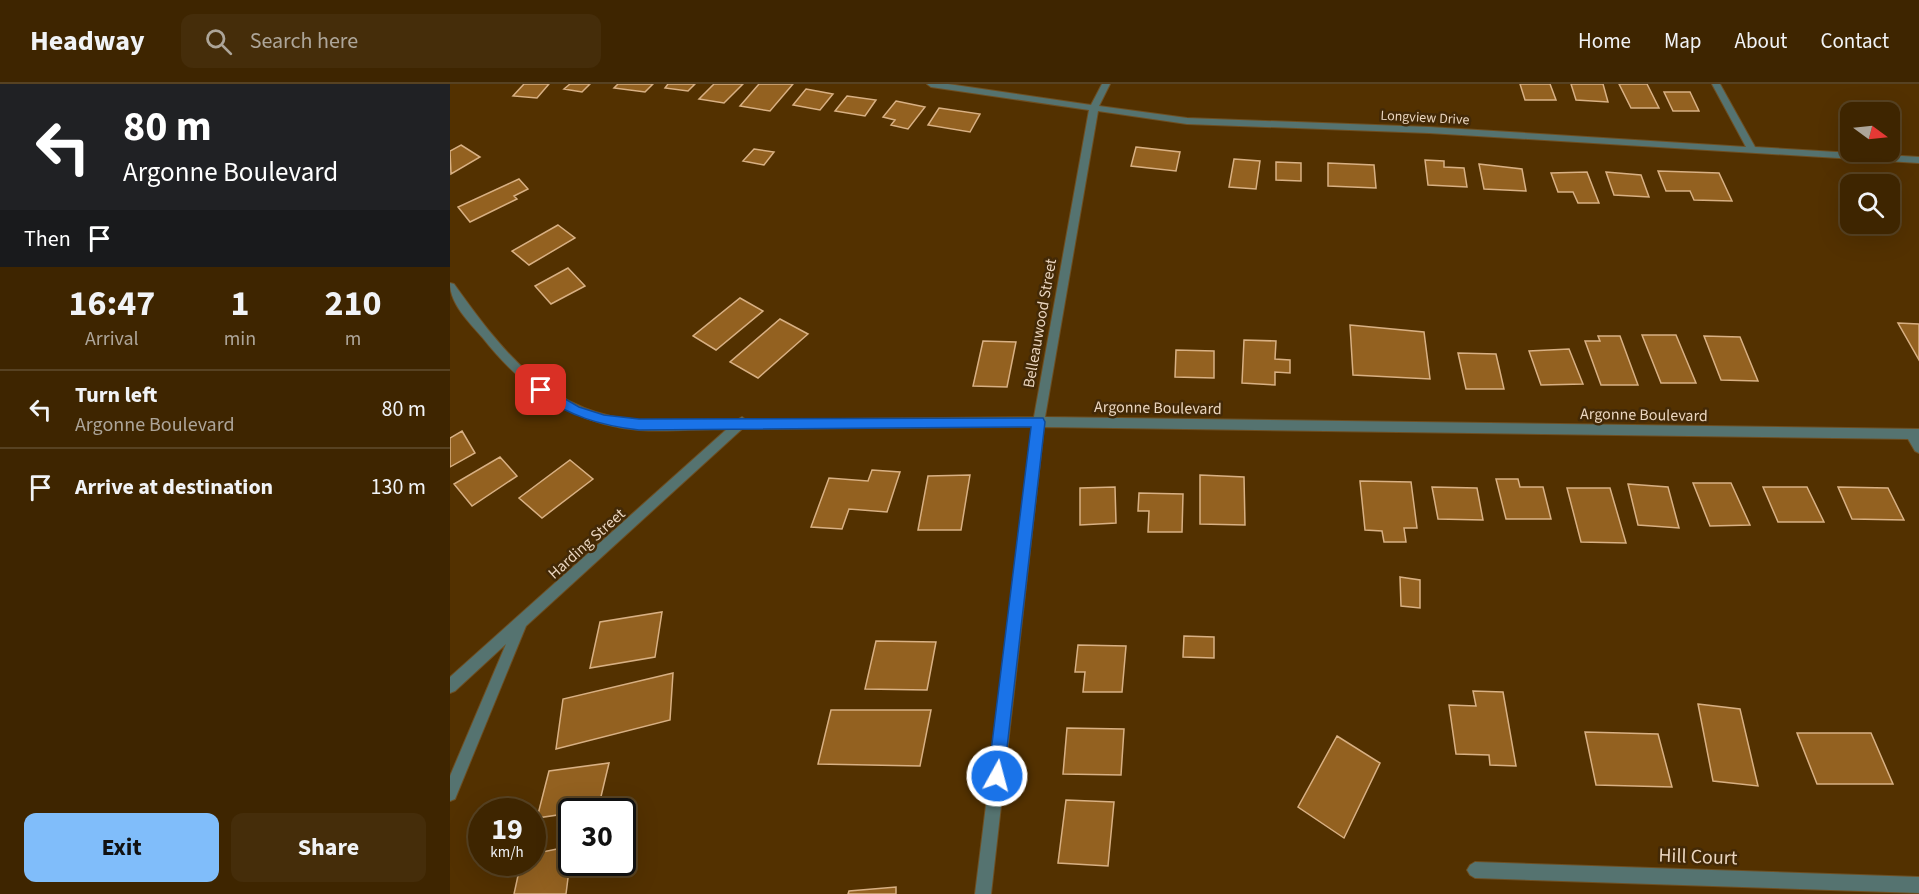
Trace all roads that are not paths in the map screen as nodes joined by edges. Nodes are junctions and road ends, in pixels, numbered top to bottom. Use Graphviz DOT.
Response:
graph roads {
  1 [pos="931,84"];
  2 [pos="1106,84"];
  3 [pos="1716,84"];
  4 [pos="1094,108"];
  5 [pos="1753,151"];
  6 [pos="1919,160"];
  7 [pos="450,288"];
  8 [pos="742,422"];
  9 [pos="1039,422"];
  10 [pos="1915,434"];
  11 [pos="1919,448"];
  12 [pos="522,624"];
  13 [pos="450,686"];
  14 [pos="450,794"];
  15 [pos="1475,870"];
  16 [pos="1919,885"];
  17 [pos="983,894"];
  1 -- 4 [label="street, Longview Drive"];
  2 -- 4 [label="street, Belleauwood Street"];
  3 -- 5 [label="street"];
  4 -- 5 [label="street, Longview Drive"];
  4 -- 9 [label="street, Belleauwood Street"];
  5 -- 6 [label="street, Longview Drive"];
  7 -- 8 [label="street, Argonne Boulevard"];
  8 -- 9 [label="street, Argonne Boulevard"];
  8 -- 12 [label="street, Harding Street"];
  9 -- 10 [label="street, Argonne Boulevard"];
  9 -- 17 [label="street, Belleauwood Street"];
  10 -- 11 [label="street"];
  12 -- 13 [label="street, Harding Street"];
  12 -- 14 [label="street"];
  15 -- 16 [label="street, Hill Court"];
}
